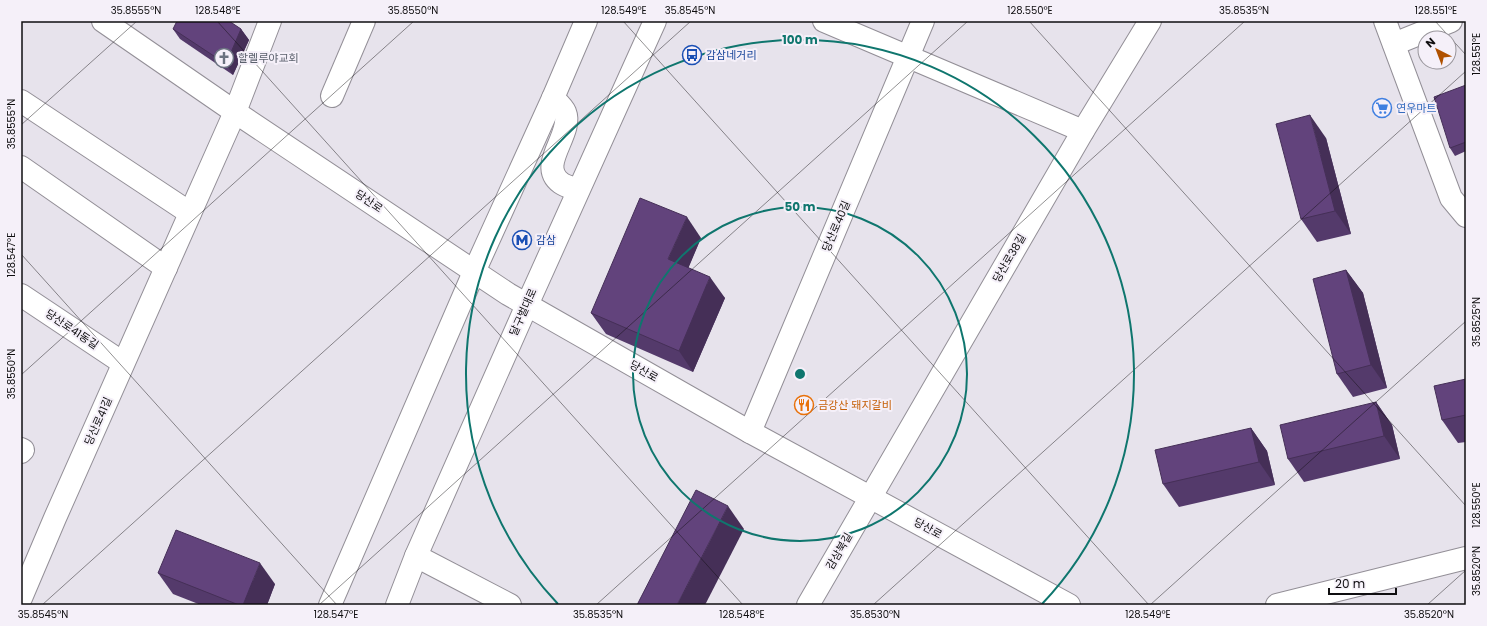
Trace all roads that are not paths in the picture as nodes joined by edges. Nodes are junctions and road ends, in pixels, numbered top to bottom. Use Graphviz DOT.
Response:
graph roads {
  1 [pos="270,21"];
  2 [pos="364,21"];
  3 [pos="586,21"];
  4 [pos="655,21"];
  5 [pos="824,21"];
  6 [pos="923,21"];
  7 [pos="1150,21"];
  8 [pos="1385,21"];
  9 [pos="1451,21"];
  10 [pos="112,24"];
  11 [pos="1394,44"];
  12 [pos="908,56"];
  13 [pos="332,96"];
  14 [pos="553,98"];
  15 [pos="21,101"];
  16 [pos="235,112"];
  17 [pos="1083,131"];
  18 [pos="21,167"];
  19 [pos="578,190"];
  20 [pos="190,213"];
  21 [pos="1466,216"];
  22 [pos="166,268"];
  23 [pos="474,272"];
  24 [pos="21,295"];
  25 [pos="527,305"];
  26 [pos="123,363"];
  27 [pos="750,432"];
  28 [pos="21,449"];
  29 [pos="21,452"];
  30 [pos="870,497"];
  31 [pos="416,556"];
  32 [pos="1466,558"];
  33 [pos="26,572"];
  34 [pos="21,598"];
  35 [pos="330,605"];
  36 [pos="397,605"];
  37 [pos="510,605"];
  38 [pos="808,605"];
  39 [pos="1069,605"];
  40 [pos="1277,605"];
  1 -- 16 [label="street"];
  2 -- 13 [label="street"];
  3 -- 14 [label="street"];
  4 -- 19 [label="street, 달구벌대로"];
  5 -- 12 [label="street"];
  6 -- 12 [label="street, 당산로40길"];
  7 -- 17 [label="street, 당산로38길"];
  8 -- 11 [label="street"];
  9 -- 11 [label="street"];
  10 -- 16 [label="street, 당산로"];
  11 -- 21 [label="street"];
  12 -- 17 [label="street"];
  12 -- 27 [label="street, 당산로40길"];
  14 -- 19 [label="street"];
  14 -- 23 [label="street"];
  15 -- 20 [label="street"];
  16 -- 20 [label="street, 당산로41길"];
  16 -- 23 [label="street, 당산로"];
  17 -- 30 [label="street, 당산로38길"];
  18 -- 22 [label="street"];
  19 -- 25 [label="street, 달구벌대로"];
  20 -- 22 [label="street, 당산로41길"];
  22 -- 26 [label="street, 당산로41길"];
  23 -- 25 [label="street, 당산로"];
  23 -- 35 [label="street"];
  24 -- 26 [label="street, 당산로41동길"];
  25 -- 27 [label="street, 당산로"];
  25 -- 31 [label="street, 달구벌대로"];
  26 -- 33 [label="street, 당산로41길"];
  27 -- 30 [label="street, 당산로"];
  28 -- 29 [label="street"];
  30 -- 38 [label="street, 감삼북길"];
  30 -- 39 [label="street, 당산로"];
  31 -- 36 [label="street, 달구벌대로"];
  31 -- 37 [label="street"];
  32 -- 40 [label="street"];
  33 -- 34 [label="street, 당산로41길"];
}
